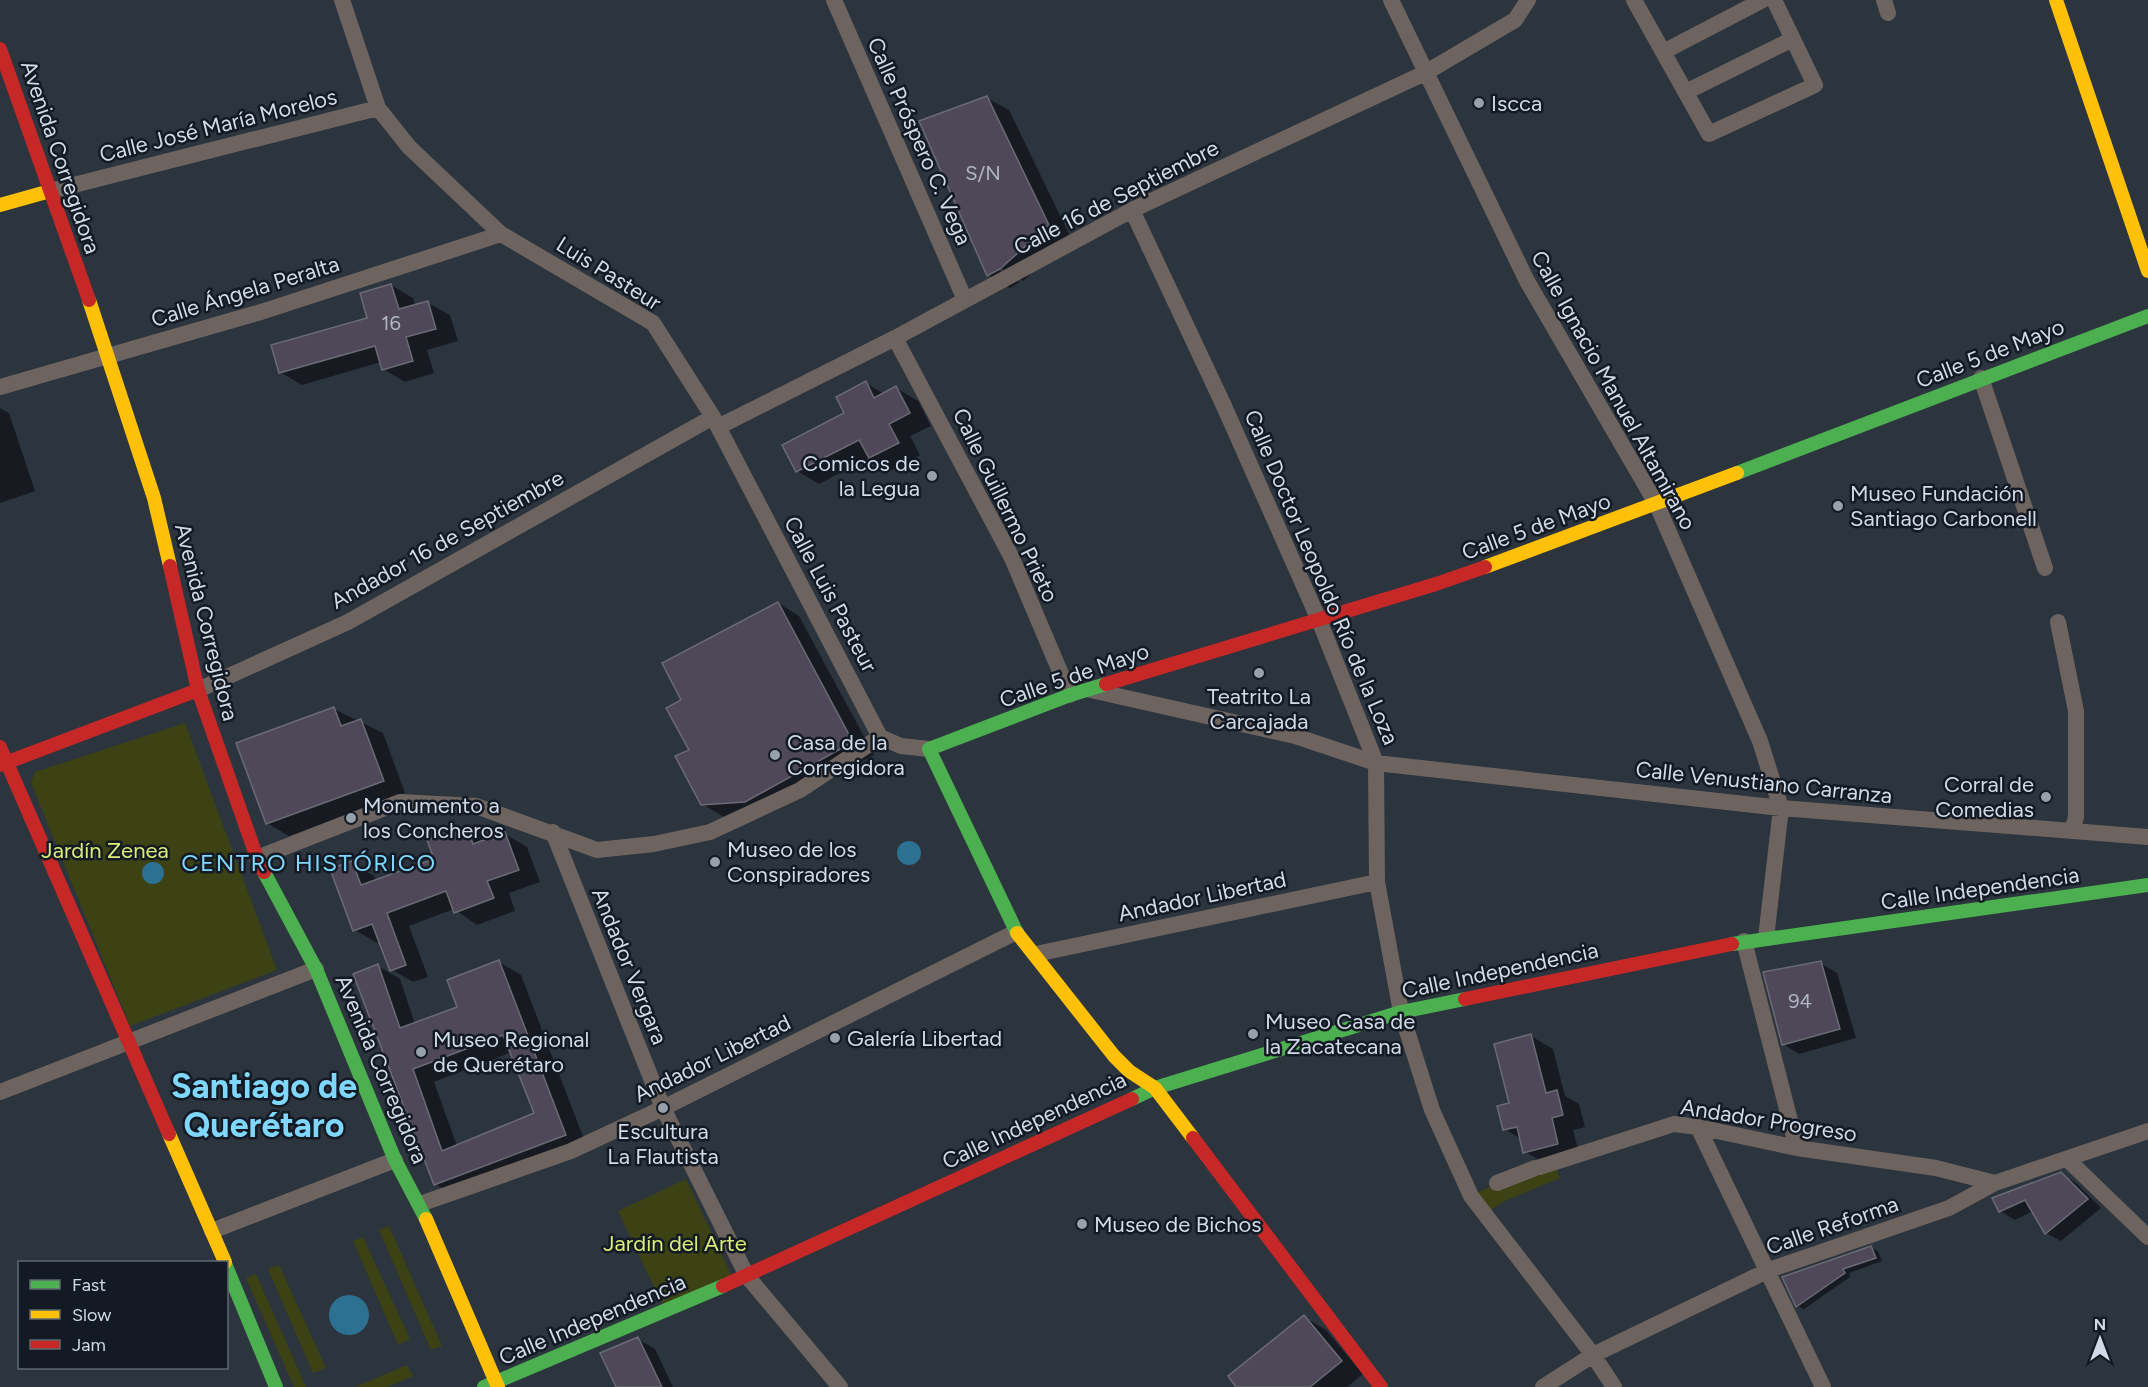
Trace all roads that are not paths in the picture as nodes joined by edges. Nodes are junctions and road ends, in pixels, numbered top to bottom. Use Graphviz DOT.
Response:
graph roads {
  1 [pos="342,0"];
  2 [pos="834,0"];
  3 [pos="1391,0"];
  4 [pos="1528,0"];
  5 [pos="1634,0"];
  6 [pos="1763,0"];
  7 [pos="1774,0"];
  8 [pos="2056,0"];
  9 [pos="1793,39"];
  10 [pos="0,49"];
  11 [pos="1663,52"];
  12 [pos="1425,73"];
  13 [pos="1686,92"];
  14 [pos="378,108"];
  15 [pos="50,191"];
  16 [pos="0,205"];
  17 [pos="1132,210"];
  18 [pos="501,234"];
  19 [pos="2148,271"];
  20 [pos="965,300"];
  21 [pos="2148,316"];
  22 [pos="895,338"];
  23 [pos="109,355"];
  24 [pos="1981,378"];
  25 [pos="0,387"];
  26 [pos="715,422"];
  27 [pos="1657,505"];
  28 [pos="2045,568"];
  29 [pos="1319,620"];
  30 [pos="2058,622"];
  31 [pos="1089,689"];
  32 [pos="198,690"];
  33 [pos="1070,695"];
  34 [pos="880,737"];
  35 [pos="0,747"];
  36 [pos="929,749"];
  37 [pos="1376,763"];
  38 [pos="3,764"];
  39 [pos="1781,808"];
  40 [pos="2072,831"];
  41 [pos="553,832"];
  42 [pos="2148,837"];
  43 [pos="597,850"];
  44 [pos="562,856"];
  45 [pos="257,858"];
  46 [pos="1377,882"];
  47 [pos="2148,885"];
  48 [pos="1016,932"];
  49 [pos="1766,938"];
  50 [pos="1744,941"];
  51 [pos="1036,954"];
  52 [pos="316,969"];
  53 [pos="1401,1012"];
  54 [pos="128,1043"];
  55 [pos="1155,1088"];
  56 [pos="0,1092"];
  57 [pos="663,1108"];
  58 [pos="1698,1126"];
  59 [pos="2148,1131"];
  60 [pos="1797,1148"];
  61 [pos="2067,1159"];
  62 [pos="395,1160"];
  63 [pos="1497,1183"];
  64 [pos="1995,1183"];
  65 [pos="420,1204"];
  66 [pos="213,1231"];
  67 [pos="2148,1237"];
  68 [pos="225,1261"];
  69 [pos="228,1269"];
  70 [pos="1769,1270"];
  71 [pos="747,1276"];
  72 [pos="1593,1355"];
  73 [pos="493,1385"];
  74 [pos="276,1387"];
  75 [pos="840,1387"];
  76 [pos="1381,1387"];
  77 [pos="1543,1387"];
  78 [pos="1614,1387"];
  79 [pos="1822,1387"];
  1 -- 14 [label="street"];
  2 -- 20 [label="street, Calle Próspero C. Vega"];
  3 -- 12 [label="street, Calle Ignacio Manuel Altamirano"];
  4 -- 12 [label="street, Calle 16 de Septiembre"];
  5 -- 11 [label="street"];
  6 -- 11 [label="street"];
  7 -- 9 [label="street"];
  8 -- 19 [label="street"];
  9 -- 13 [label="street"];
  9 -- 13 [label="street"];
  10 -- 15 [label="street, Avenida Corregidora"];
  11 -- 13 [label="street"];
  12 -- 17 [label="street, Calle 16 de Septiembre"];
  12 -- 27 [label="street, Calle Ignacio Manuel Altamirano"];
  14 -- 15 [label="street, Calle José María Morelos"];
  14 -- 18 [label="street, Luis Pasteur"];
  15 -- 16 [label="street, Calle José María Morelos"];
  15 -- 23 [label="street, Avenida Corregidora"];
  17 -- 20 [label="street, Calle 16 de Septiembre"];
  17 -- 29 [label="street, Calle Doctor Leopoldo Río de la Loza"];
  18 -- 23 [label="street, Calle Ángela Peralta"];
  18 -- 26 [label="street, Luis Pasteur"];
  20 -- 22 [label="street, Calle 16 de Septiembre"];
  21 -- 24 [label="street, Calle 5 de Mayo"];
  22 -- 26 [label="street, Calle 16 de Septiembre"];
  22 -- 33 [label="street, Calle Guillermo Prieto"];
  23 -- 25 [label="street, Calle Ángela Peralta"];
  23 -- 32 [label="street, Avenida Corregidora"];
  24 -- 27 [label="street, Calle 5 de Mayo"];
  24 -- 28 [label="street"];
  26 -- 32 [label="street, Andador 16 de Septiembre"];
  26 -- 34 [label="street, Calle Luis Pasteur"];
  27 -- 29 [label="street, Calle 5 de Mayo"];
  27 -- 39 [label="street, Calle Ignacio Manuel Altamirano"];
  29 -- 31 [label="street, Calle 5 de Mayo"];
  29 -- 37 [label="street, Calle Doctor Leopoldo Río de la Loza"];
  30 -- 40 [label="street"];
  31 -- 33 [label="street, Calle 5 de Mayo"];
  31 -- 37 [label="street, Calle Venustiano Carranza"];
  32 -- 38 [label="street"];
  32 -- 45 [label="street, Avenida Corregidora"];
  33 -- 36 [label="street, Calle 5 de Mayo"];
  34 -- 36 [label="street"];
  34 -- 43 [label="street"];
  35 -- 38 [label="street"];
  36 -- 48 [label="street"];
  37 -- 39 [label="street, Calle Venustiano Carranza"];
  37 -- 46 [label="street, Calle Doctor Leopoldo Río de la Loza"];
  38 -- 54 [label="street"];
  39 -- 40 [label="street, Calle Venustiano Carranza"];
  39 -- 49 [label="street"];
  40 -- 42 [label="street, Calle Venustiano Carranza"];
  41 -- 43 [label="street"];
  41 -- 44 [label="street, Andador Vergara"];
  41 -- 45 [label="street"];
  43 -- 44 [label="street"];
  44 -- 57 [label="street, Andador Vergara"];
  45 -- 52 [label="street, Avenida Corregidora"];
  46 -- 51 [label="street, Andador Libertad"];
  46 -- 53 [label="street, Calle Doctor Leopoldo Río de la Loza"];
  47 -- 49 [label="street, Calle Independencia"];
  48 -- 51 [label="street"];
  48 -- 57 [label="street, Andador Libertad"];
  49 -- 50 [label="street, Calle Independencia"];
  50 -- 53 [label="street, Calle Independencia"];
  50 -- 60 [label="street"];
  51 -- 55 [label="street"];
  52 -- 54 [label="street"];
  52 -- 62 [label="street, Avenida Corregidora"];
  53 -- 55 [label="street, Calle Independencia"];
  53 -- 72 [label="street, Calle Doctor Leopoldo Río de la Loza"];
  54 -- 56 [label="street"];
  54 -- 66 [label="street"];
  55 -- 71 [label="street, Calle Independencia"];
  55 -- 76 [label="street"];
  57 -- 65 [label="street, Andador Libertad"];
  57 -- 71 [label="street, Andador Vergara"];
  58 -- 60 [label="street, Andador Progreso"];
  58 -- 63 [label="street, Andador Progreso"];
  58 -- 70 [label="street"];
  59 -- 61 [label="street, Calle Reforma"];
  60 -- 64 [label="street, Andador Progreso"];
  61 -- 64 [label="street, Calle Reforma"];
  61 -- 67 [label="street"];
  62 -- 65 [label="street, Avenida Corregidora"];
  62 -- 66 [label="street"];
  64 -- 70 [label="street, Calle Reforma"];
  65 -- 73 [label="street, Avenida Corregidora"];
  66 -- 68 [label="street"];
  69 -- 74 [label="street"];
  70 -- 72 [label="street, Calle Reforma"];
  70 -- 79 [label="street"];
  71 -- 73 [label="street, Calle Independencia"];
  71 -- 75 [label="street, Andador Vergara"];
  72 -- 77 [label="street, Calle Reforma"];
  72 -- 78 [label="street, Calle Doctor Leopoldo Río de la Loza"];
}
